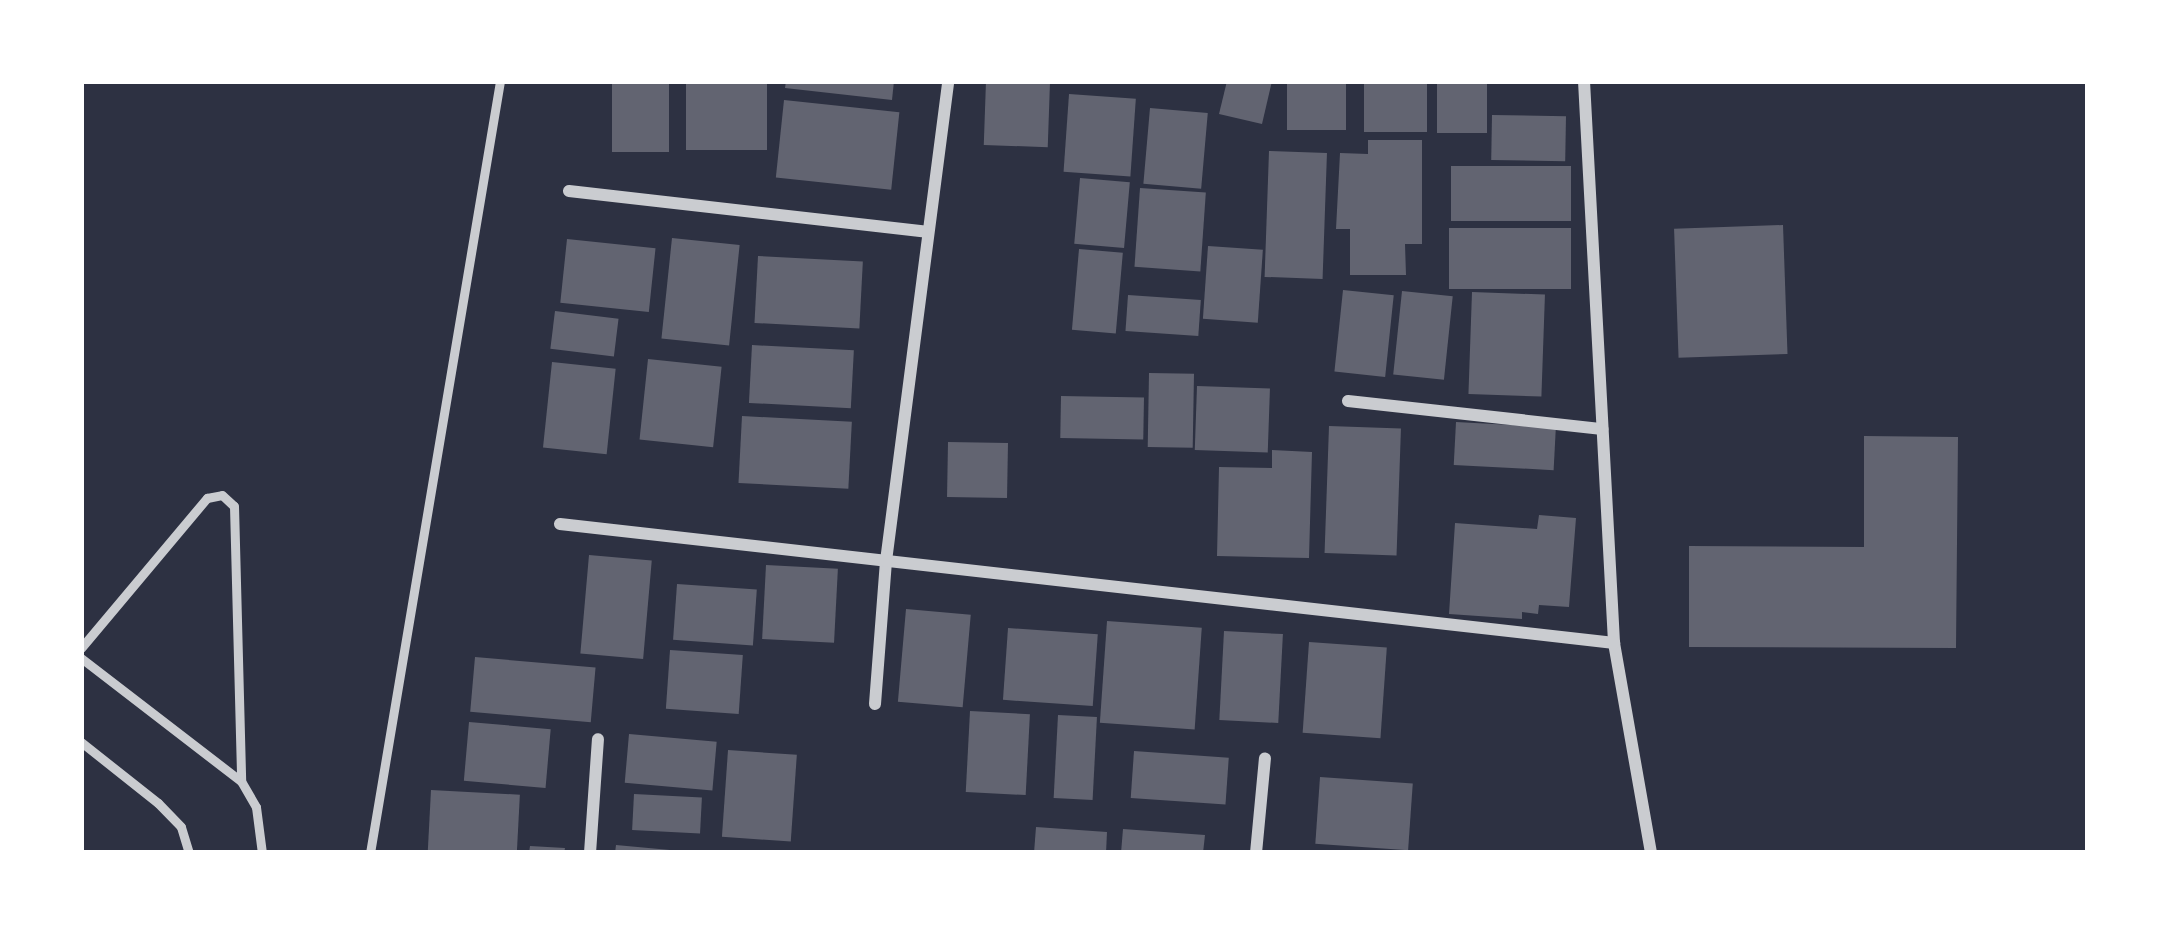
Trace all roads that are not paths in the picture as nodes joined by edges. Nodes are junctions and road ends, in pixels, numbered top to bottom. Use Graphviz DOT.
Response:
graph roads {
  1 [pos="500,81"];
  2 [pos="948,81"];
  3 [pos="1584,81"];
  4 [pos="569,191"];
  5 [pos="927,232"];
  6 [pos="1348,401"];
  7 [pos="1602,429"];
  8 [pos="560,524"];
  9 [pos="886,561"];
  10 [pos="1614,643"];
  11 [pos="81,647"];
  12 [pos="81,658"];
  13 [pos="875,704"];
  14 [pos="598,739"];
  15 [pos="81,742"];
  16 [pos="1265,758"];
  17 [pos="241,781"];
  18 [pos="189,853"];
  19 [pos="262,853"];
  20 [pos="370,853"];
  21 [pos="590,853"];
  22 [pos="1256,853"];
  23 [pos="1651,853"];
  1 -- 20 [label="lane"];
  2 -- 5 [label="street"];
  3 -- 7 [label="street"];
  4 -- 5 [label="street"];
  5 -- 9 [label="street"];
  6 -- 7 [label="street"];
  7 -- 10 [label="street"];
  8 -- 9 [label="street"];
  9 -- 10 [label="street"];
  9 -- 13 [label="street"];
  10 -- 23 [label="street"];
  11 -- 17 [label="lane"];
  12 -- 17 [label="lane"];
  14 -- 21 [label="street"];
  15 -- 18 [label="lane"];
  16 -- 22 [label="street"];
  17 -- 19 [label="lane"];
}
